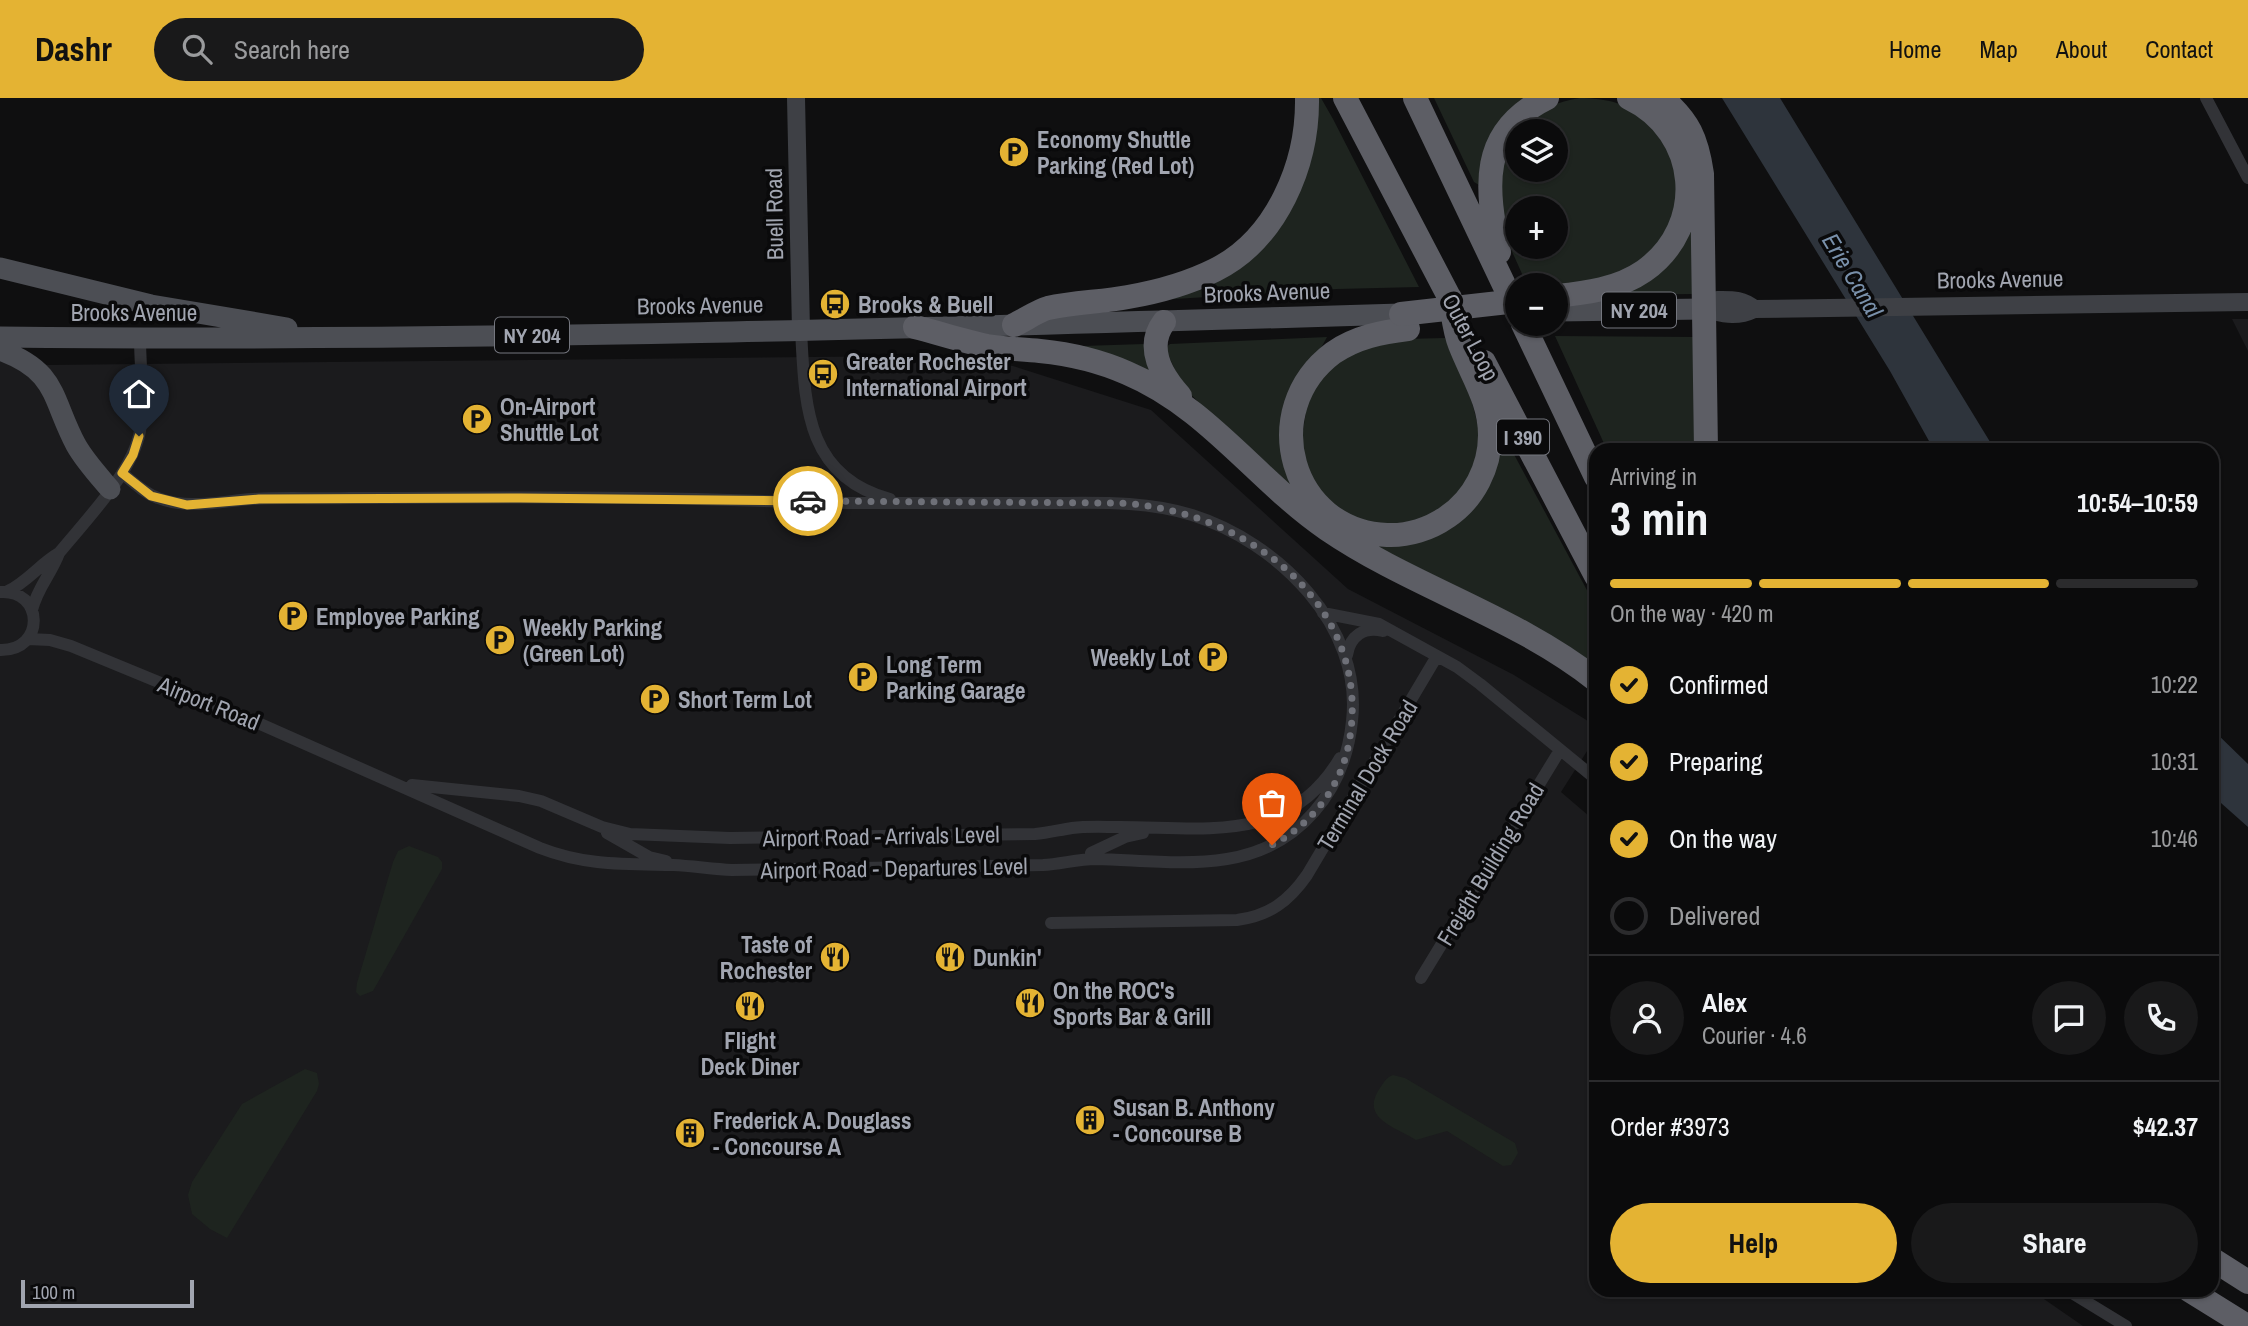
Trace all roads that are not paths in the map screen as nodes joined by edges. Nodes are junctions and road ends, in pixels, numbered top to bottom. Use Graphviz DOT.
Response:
graph roads {
  1 [pos="796,98"];
  2 [pos="1307,98"];
  3 [pos="1345,98"];
  4 [pos="1415,98"];
  5 [pos="1548,98"];
  6 [pos="1629,98"];
  7 [pos="1662,98"];
  8 [pos="2206,98"];
  9 [pos="2248,178"];
  10 [pos="0,268"];
  11 [pos="1506,273"];
  12 [pos="1505,282"];
  13 [pos="1505,296"];
  14 [pos="1450,298"];
  15 [pos="1568,302"];
  16 [pos="2248,302"];
  17 [pos="1568,305"];
  18 [pos="1707,309"];
  19 [pos="1505,315"];
  20 [pos="1405,321"];
  21 [pos="1164,322"];
  22 [pos="1014,325"];
  23 [pos="915,327"];
  24 [pos="801,330"];
  25 [pos="1529,336"];
  26 [pos="0,337"];
  27 [pos="140,338"];
  28 [pos="345,339"];
  29 [pos="0,350"];
  30 [pos="1206,422"];
  31 [pos="1706,443"];
  32 [pos="1589,462"];
  33 [pos="116,481"];
  34 [pos="914,503"];
  35 [pos="59,553"];
  36 [pos="1589,563"];
  37 [pos="4,592"];
  38 [pos="32,610"];
  39 [pos="1323,613"];
  40 [pos="1396,634"];
  41 [pos="28,639"];
  42 [pos="0,650"];
  43 [pos="1437,656"];
  44 [pos="1347,659"];
  45 [pos="1589,675"];
  46 [pos="1351,733"];
  47 [pos="1560,750"];
  48 [pos="1589,773"];
  49 [pos="387,778"];
  50 [pos="583,818"];
  51 [pos="1181,829"];
  52 [pos="1091,856"];
  53 [pos="672,864"];
  54 [pos="1051,923"];
  55 [pos="1421,978"];
  56 [pos="2219,1263"];
  57 [pos="2248,1282"];
  58 [pos="2078,1297"];
  59 [pos="2200,1297"];
  60 [pos="2126,1326"];
  61 [pos="2247,1326"];
  1 -- 24 [label="main road, Buell Road"];
  2 -- 22 [label="highway"];
  3 -- 14 [label="highway, Outer Loop / I 390"];
  4 -- 12 [label="highway"];
  5 -- 11 [label="highway"];
  6 -- 15 [label="highway"];
  7 -- 18 [label="highway"];
  8 -- 9 [label="street"];
  10 -- 28 [label="main road"];
  13 -- 20 [label="highway, bridge"];
  14 -- 20 [label="highway"];
  14 -- 36 [label="highway, Outer Loop / I 390"];
  16 -- 18 [label="main road, Brooks Avenue"];
  17 -- 18 [label="main road, Brooks Avenue / NY 204"];
  18 -- 31 [label="highway"];
  19 -- 20 [label="highway"];
  20 -- 21 [label="main road, Brooks Avenue / NY 204"];
  21 -- 22 [label="main road, Brooks Avenue / NY 204"];
  21 -- 30 [label="highway"];
  22 -- 23 [label="main road, Brooks Avenue / NY 204"];
  23 -- 24 [label="main road, Brooks Avenue / NY 204"];
  23 -- 30 [label="highway"];
  24 -- 28 [label="main road, Brooks Avenue / NY 204"];
  24 -- 34 [label="street"];
  25 -- 32 [label="highway, I 390"];
  26 -- 27 [label="main road, Brooks Avenue / NY 204"];
  27 -- 28 [label="main road, Brooks Avenue / NY 204"];
  27 -- 33 [label="street"];
  29 -- 33 [label="main road"];
  30 -- 45 [label="highway"];
  33 -- 34 [label="street"];
  33 -- 35 [label="street"];
  34 -- 39 [label="street"];
  35 -- 37 [label="street"];
  35 -- 38 [label="street"];
  37 -- 38 [label="street"];
  38 -- 41 [label="street"];
  39 -- 40 [label="street"];
  39 -- 44 [label="street"];
  40 -- 43 [label="street"];
  40 -- 44 [label="street"];
  41 -- 42 [label="street"];
  41 -- 49 [label="street, Airport Road"];
  43 -- 47 [label="street"];
  43 -- 54 [label="street, Terminal Dock Road"];
  44 -- 46 [label="street"];
  46 -- 51 [label="street, Airport Road - Arrivals Level"];
  46 -- 52 [label="street, Airport Road - Departures Level"];
  47 -- 48 [label="street"];
  47 -- 55 [label="street, Freight Building Road"];
  49 -- 50 [label="street, Airport Road - Arrivals Level"];
  49 -- 53 [label="street, Airport Road - Departures Level"];
  50 -- 51 [label="street, Airport Road - Arrivals Level"];
  50 -- 53 [label="street, Airport Road - Arrivals Level"];
  51 -- 52 [label="street, Airport Road - Arrivals Level"];
  52 -- 53 [label="street, Airport Road - Departures Level"];
  56 -- 57 [label="highway"];
  58 -- 60 [label="street"];
  59 -- 61 [label="highway"];
}
